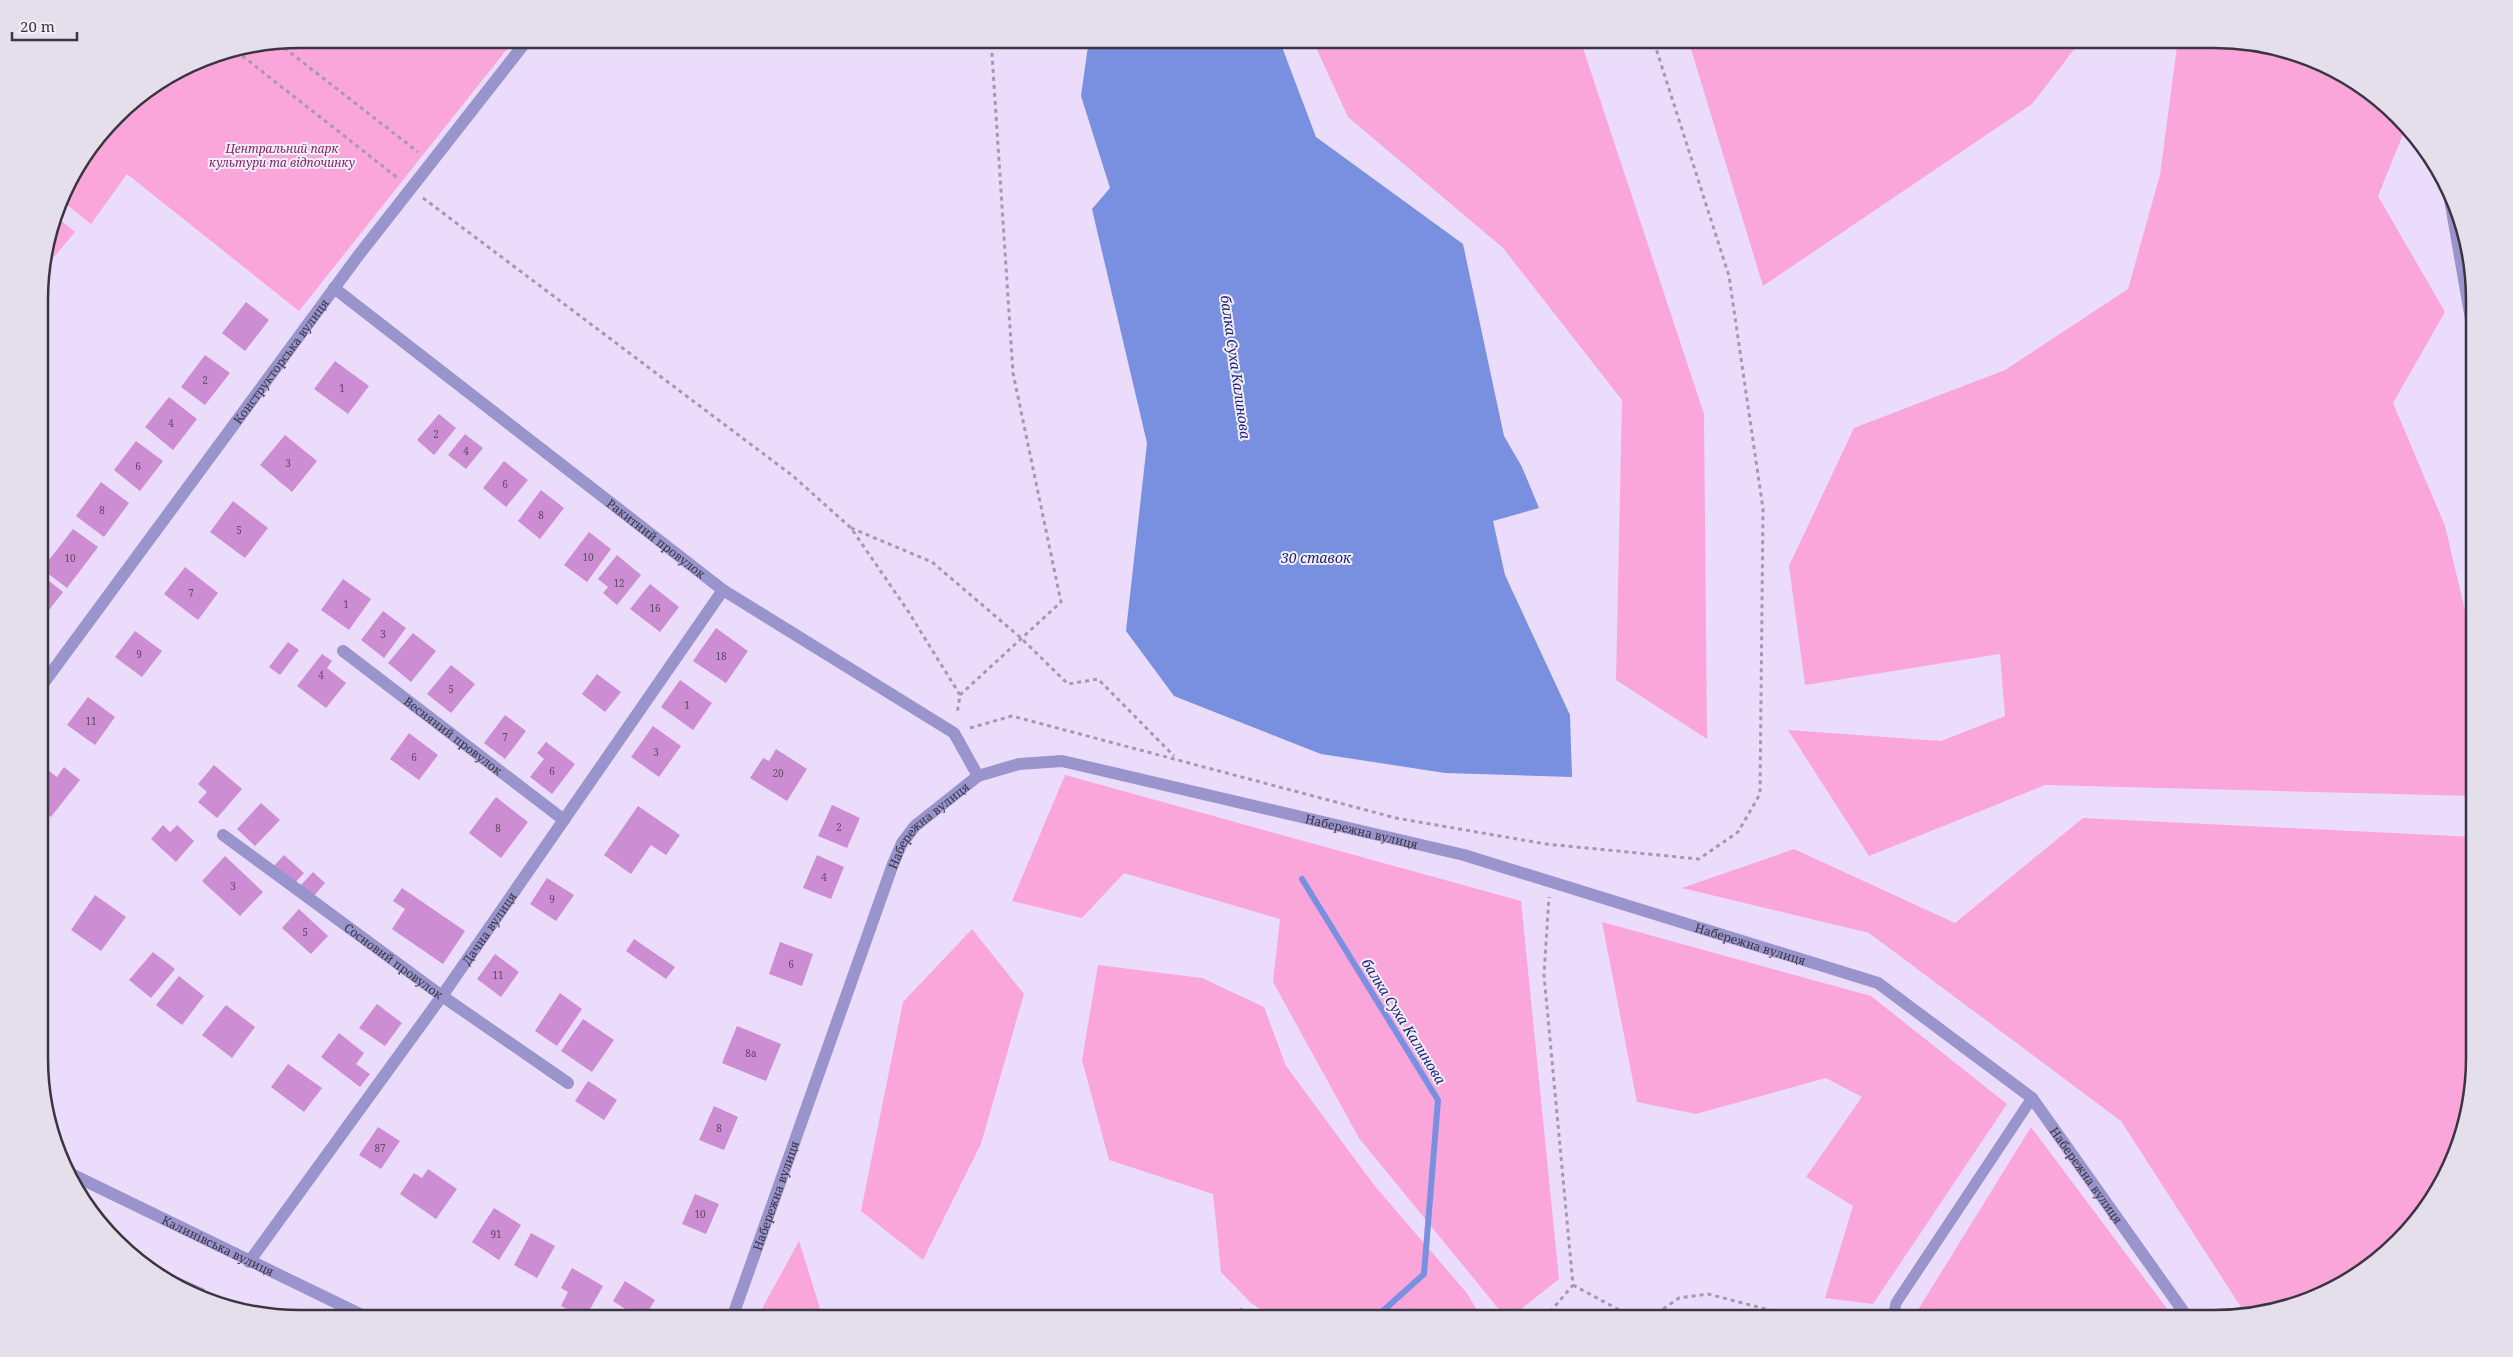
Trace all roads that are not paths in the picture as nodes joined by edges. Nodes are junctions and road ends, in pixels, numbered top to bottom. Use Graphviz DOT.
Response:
graph roads {
  1 [pos="522,47"];
  2 [pos="2455,229"];
  3 [pos="2465,286"];
  4 [pos="334,288"];
  5 [pos="723,590"];
  6 [pos="343,651"];
  7 [pos="48,677"];
  8 [pos="978,776"];
  9 [pos="564,820"];
  10 [pos="223,835"];
  11 [pos="442,996"];
  12 [pos="568,1083"];
  13 [pos="2032,1098"];
  14 [pos="78,1178"];
  15 [pos="249,1262"];
  16 [pos="351,1310"];
  17 [pos="735,1310"];
  18 [pos="1895,1310"];
  19 [pos="2182,1310"];
  1 -- 4 [label="street, Конструкторська вулиця"];
  2 -- 3 [label="street"];
  4 -- 5 [label="street, Ракитний провулок"];
  4 -- 7 [label="street, Конструкторська вулиця"];
  5 -- 8 [label="street, Ракитний провулок"];
  5 -- 9 [label="street, Дачна вулиця"];
  6 -- 9 [label="street, Весняний провулок"];
  8 -- 13 [label="street, Набережна вулиця"];
  8 -- 17 [label="street, Набережна вулиця"];
  9 -- 11 [label="street, Дачна вулиця"];
  10 -- 11 [label="street, Сосновий провулок"];
  11 -- 12 [label="street, Сосновий провулок"];
  11 -- 15 [label="street, Дачна вулиця"];
  13 -- 18 [label="lane"];
  13 -- 19 [label="street, Набережна вулиця"];
  14 -- 15 [label="street, Калинівська вулиця"];
  15 -- 16 [label="street, Калинівська вулиця"];
}
